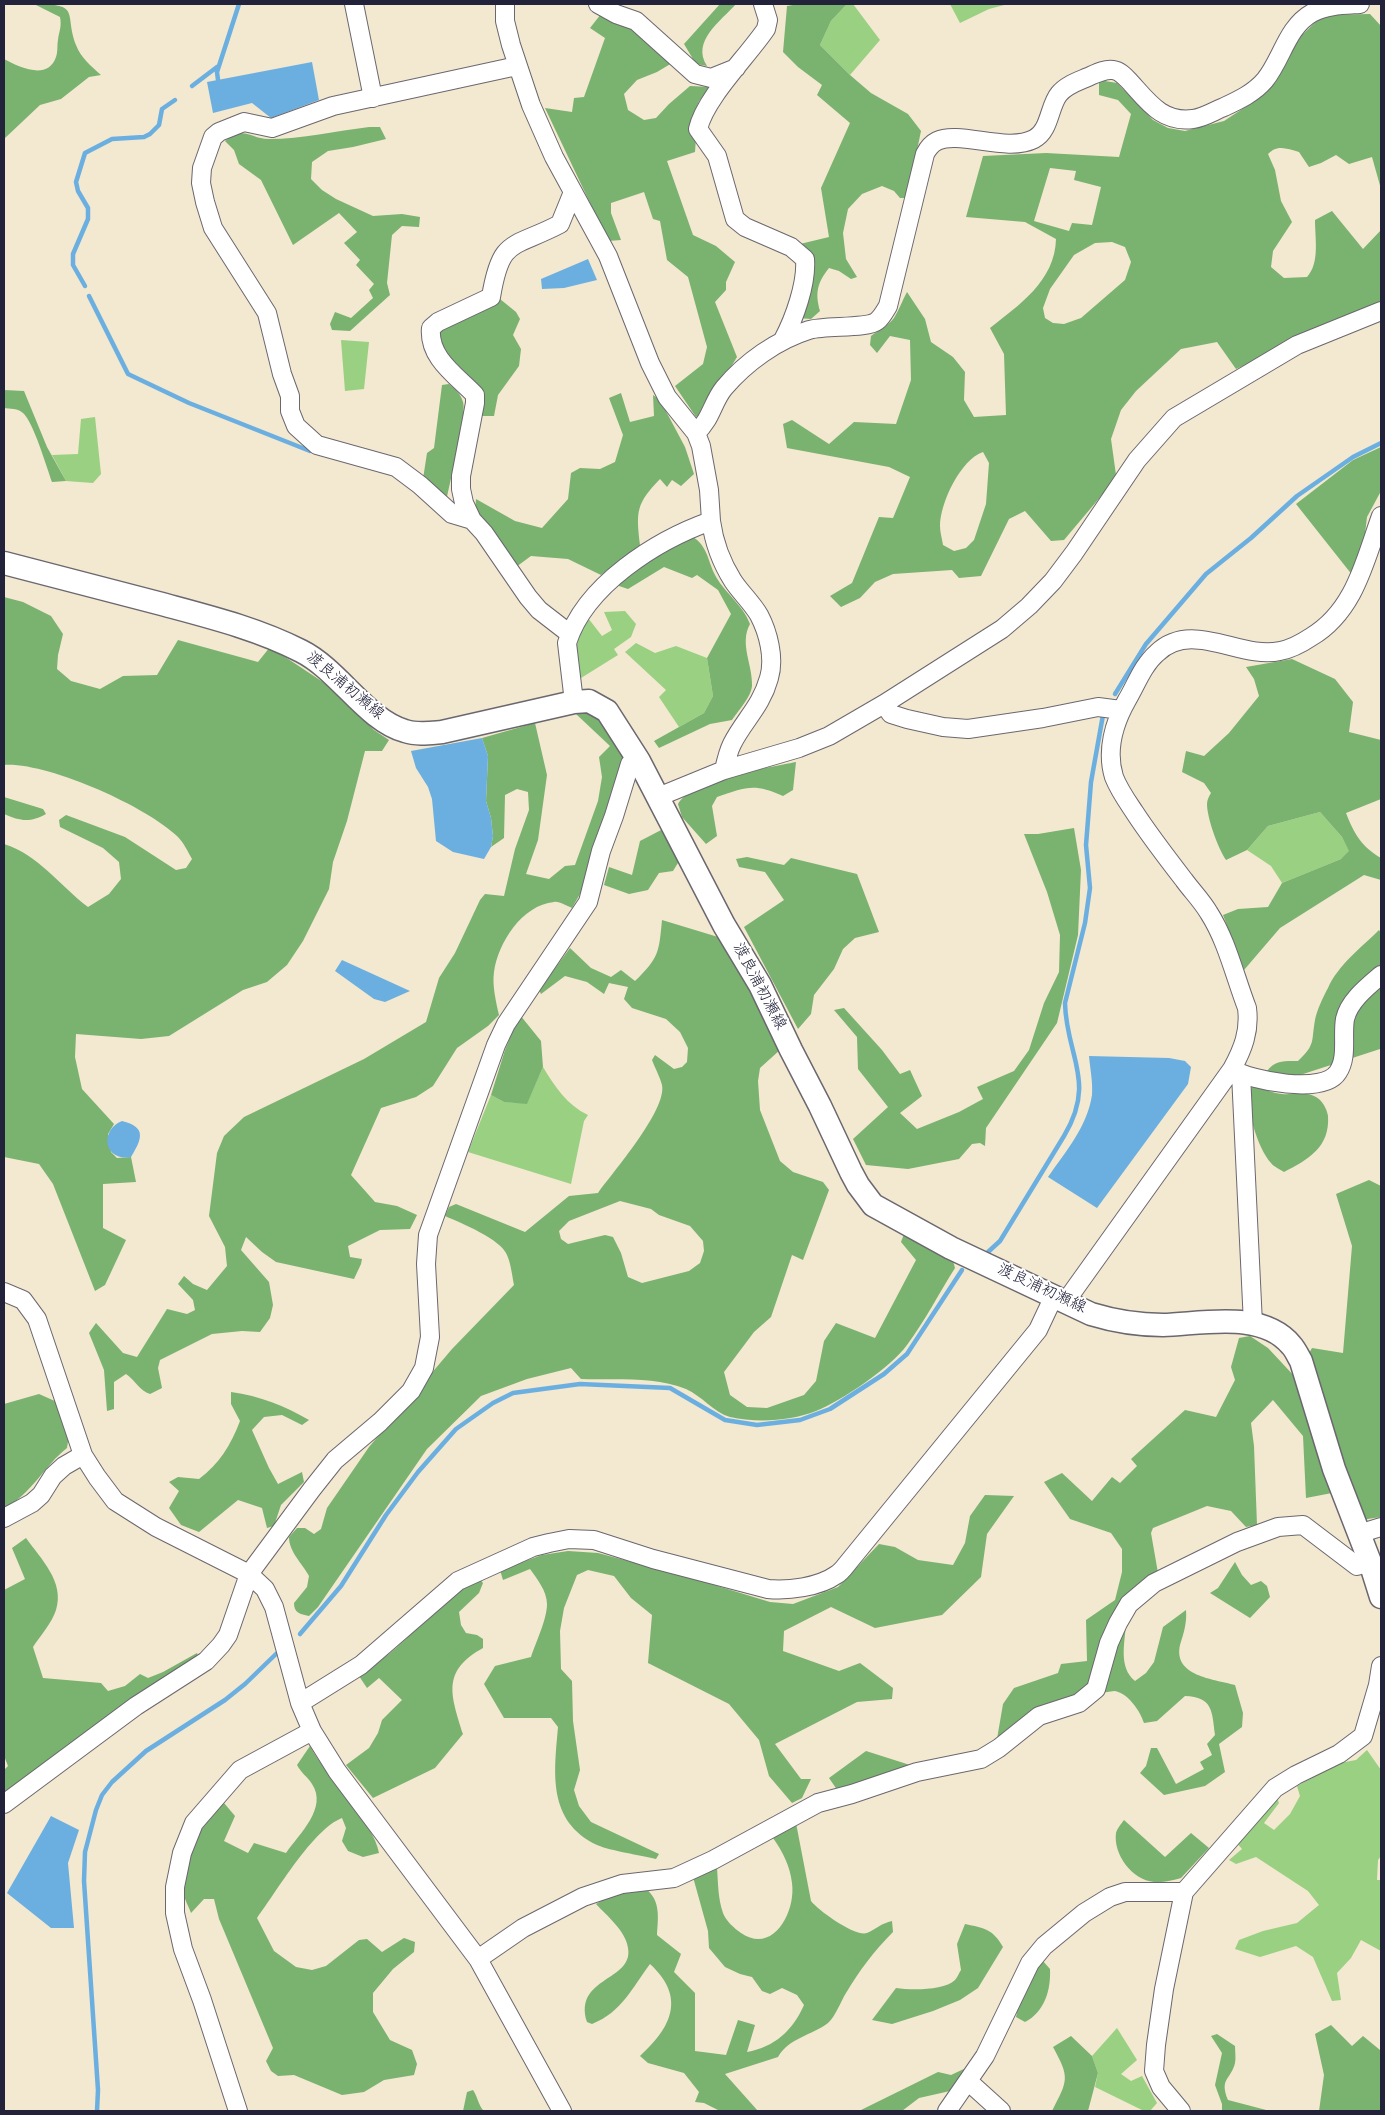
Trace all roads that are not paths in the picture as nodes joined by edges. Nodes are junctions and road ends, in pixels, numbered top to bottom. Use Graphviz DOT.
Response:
graph roads {
  1 [pos="354,4"];
  2 [pos="504,4"];
  3 [pos="598,4"];
  4 [pos="763,4"];
  5 [pos="1360,4"];
  6 [pos="517,66"];
  7 [pos="739,66"];
  8 [pos="373,98"];
  9 [pos="573,192"];
  10 [pos="1381,311"];
  11 [pos="783,340"];
  12 [pos="696,433"];
  13 [pos="1381,516"];
  14 [pos="472,520"];
  15 [pos="711,521"];
  16 [pos="4,563"];
  17 [pos="570,634"];
  18 [pos="574,702"];
  19 [pos="884,704"];
  20 [pos="1121,710"];
  21 [pos="639,762"];
  22 [pos="724,770"];
  23 [pos="658,797"];
  24 [pos="1381,975"];
  25 [pos="1236,1072"];
  26 [pos="4,1292"];
  27 [pos="1060,1298"];
  28 [pos="1253,1324"];
  29 [pos="83,1455"];
  30 [pos="4,1518"];
  31 [pos="1381,1527"];
  32 [pos="1358,1534"];
  33 [pos="1370,1562"];
  34 [pos="249,1574"];
  35 [pos="1381,1597"];
  36 [pos="1381,1666"];
  37 [pos="300,1703"];
  38 [pos="312,1731"];
  39 [pos="4,1804"];
  40 [pos="1184,1892"];
  41 [pos="478,1960"];
  42 [pos="969,2082"];
  43 [pos="238,2111"];
  44 [pos="562,2111"];
  45 [pos="947,2111"];
  46 [pos="1001,2111"];
  47 [pos="1181,2111"];
  1 -- 8 [label="street"];
  2 -- 6 [label="street"];
  3 -- 7 [label="street"];
  4 -- 7 [label="street"];
  5 -- 11 [label="street"];
  6 -- 8 [label="street"];
  6 -- 9 [label="street"];
  7 -- 11 [label="street"];
  8 -- 14 [label="street"];
  9 -- 12 [label="street"];
  9 -- 14 [label="street"];
  10 -- 19 [label="street"];
  11 -- 12 [label="street"];
  12 -- 15 [label="street"];
  13 -- 20 [label="street"];
  14 -- 17 [label="street"];
  15 -- 17 [label="street"];
  15 -- 22 [label="street"];
  16 -- 18 [label="main road, 渡良浦初瀬線"];
  17 -- 18 [label="street"];
  18 -- 21 [label="main road, 渡良浦初瀬線"];
  19 -- 20 [label="street"];
  19 -- 22 [label="street"];
  20 -- 25 [label="street"];
  21 -- 23 [label="main road, 渡良浦初瀬線"];
  21 -- 34 [label="street"];
  22 -- 23 [label="street"];
  23 -- 27 [label="main road, 渡良浦初瀬線"];
  24 -- 25 [label="street"];
  25 -- 27 [label="street"];
  25 -- 28 [label="street"];
  26 -- 29 [label="street"];
  27 -- 28 [label="main road, 渡良浦初瀬線"];
  27 -- 37 [label="street"];
  28 -- 32 [label="main road, 渡良浦初瀬線"];
  29 -- 30 [label="street"];
  29 -- 34 [label="street"];
  31 -- 32 [label="street"];
  32 -- 33 [label="main road, 渡良浦初瀬線"];
  33 -- 35 [label="main road, 渡良浦初瀬線"];
  33 -- 41 [label="street"];
  34 -- 37 [label="street"];
  34 -- 39 [label="street"];
  36 -- 40 [label="street"];
  37 -- 38 [label="street"];
  38 -- 41 [label="street"];
  38 -- 43 [label="street"];
  40 -- 42 [label="street"];
  40 -- 47 [label="street"];
  41 -- 44 [label="street"];
  42 -- 45 [label="street"];
  42 -- 46 [label="street"];
}
